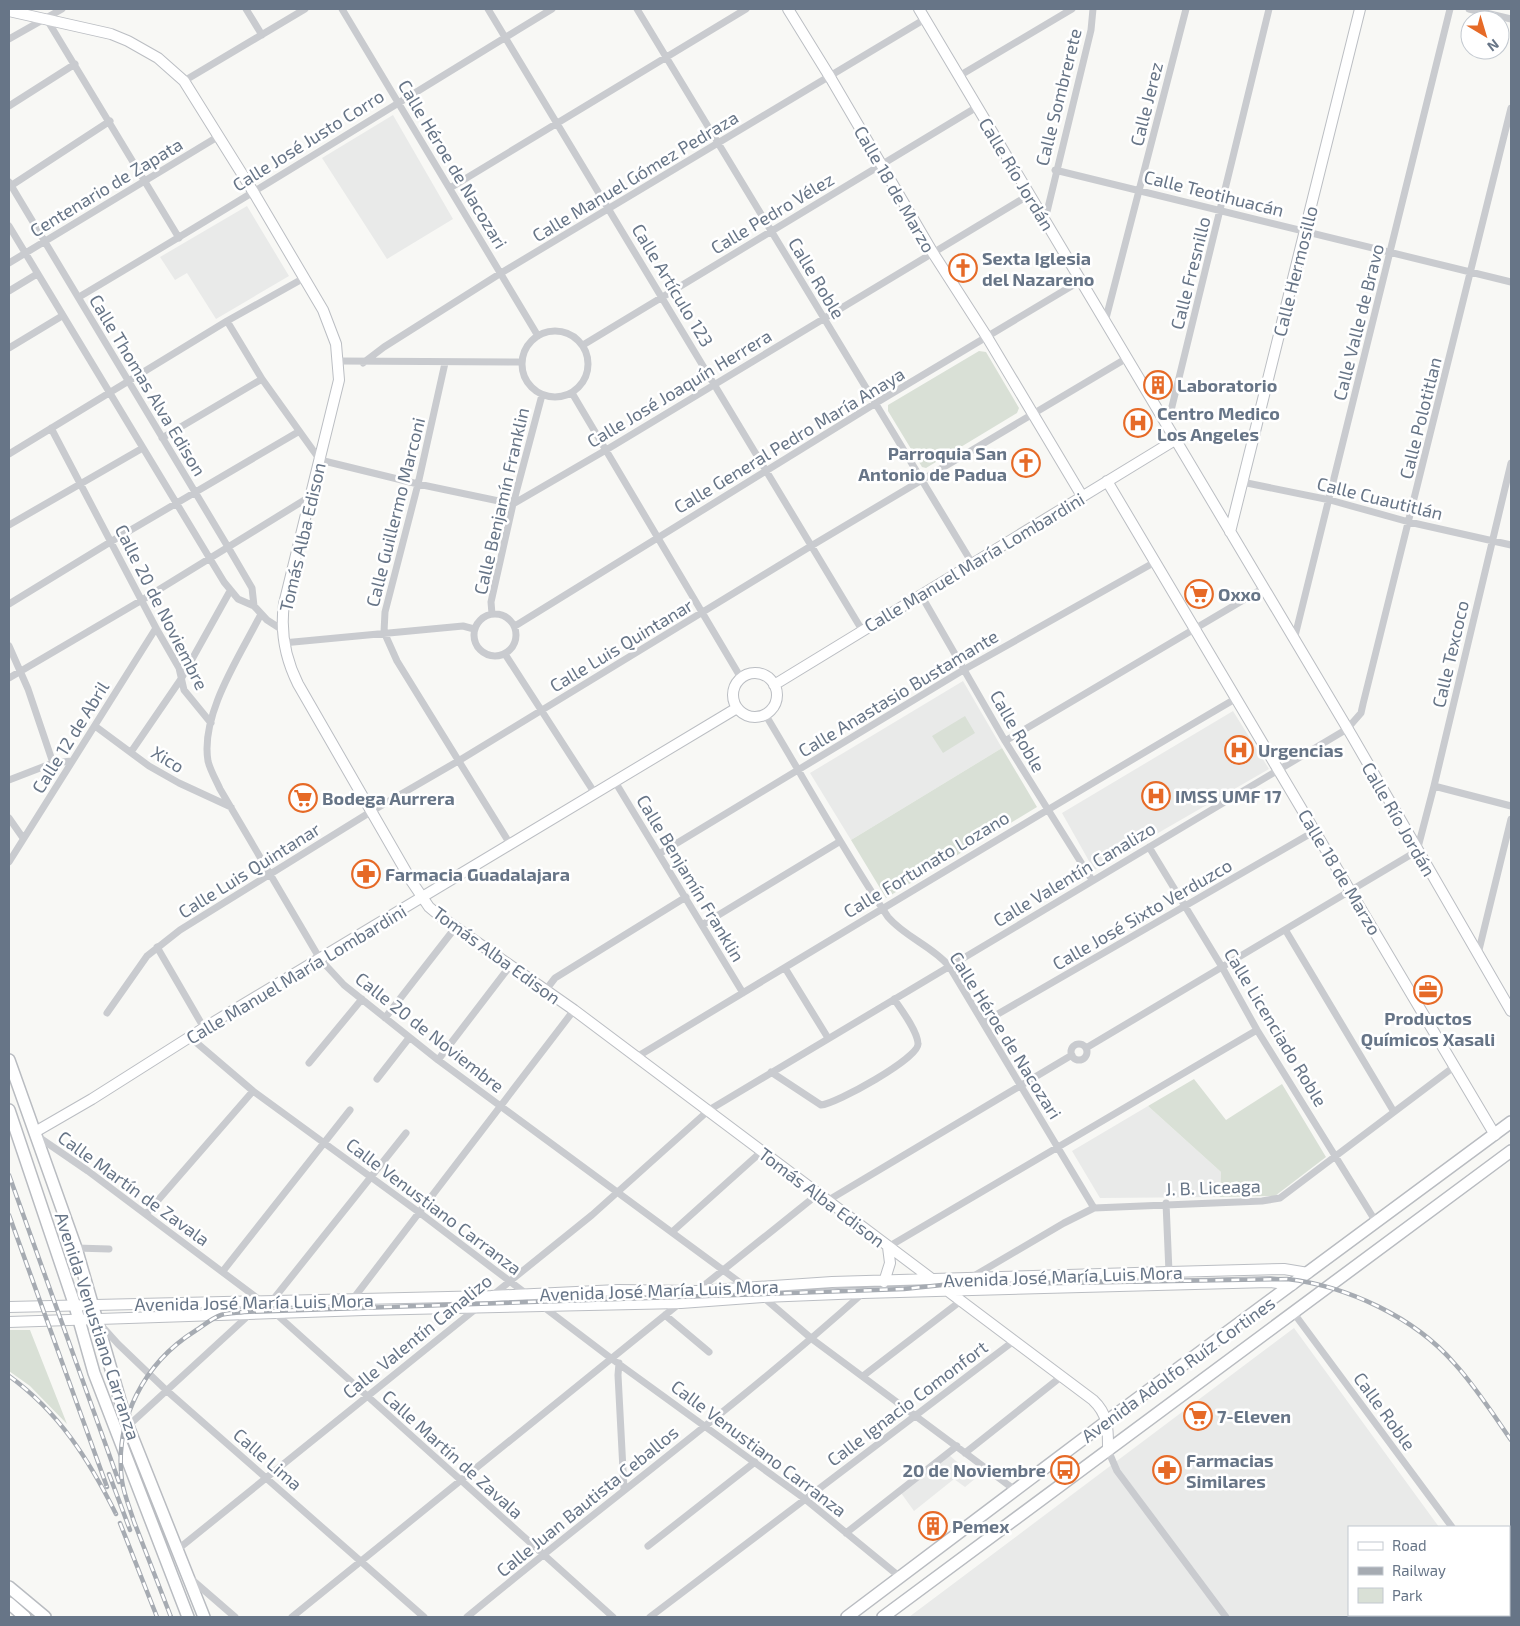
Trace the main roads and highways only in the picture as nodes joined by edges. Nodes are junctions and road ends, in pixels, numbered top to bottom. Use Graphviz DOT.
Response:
graph roads {
  1 [pos="9,1060"];
  2 [pos="9,1110"];
  3 [pos="1511,1122"];
  4 [pos="1511,1151"];
  5 [pos="9,1587"];
  6 [pos="9,1603"];
  7 [pos="25,1617"];
  8 [pos="45,1617"];
  9 [pos="188,1617"];
  10 [pos="204,1617"];
  11 [pos="846,1617"];
  12 [pos="883,1617"];
  1 -- 10 [label="main road, Avenida Venustiano Carranza"];
  2 -- 9 [label="main road, Avenida Venustiano Carranza"];
  3 -- 11 [label="main road, Avenida Adolfo Ruíz Cortines"];
  4 -- 12 [label="main road, Avenida Adolfo Ruíz Cortines"];
  5 -- 8 [label="main road"];
  6 -- 7 [label="main road"];
}
